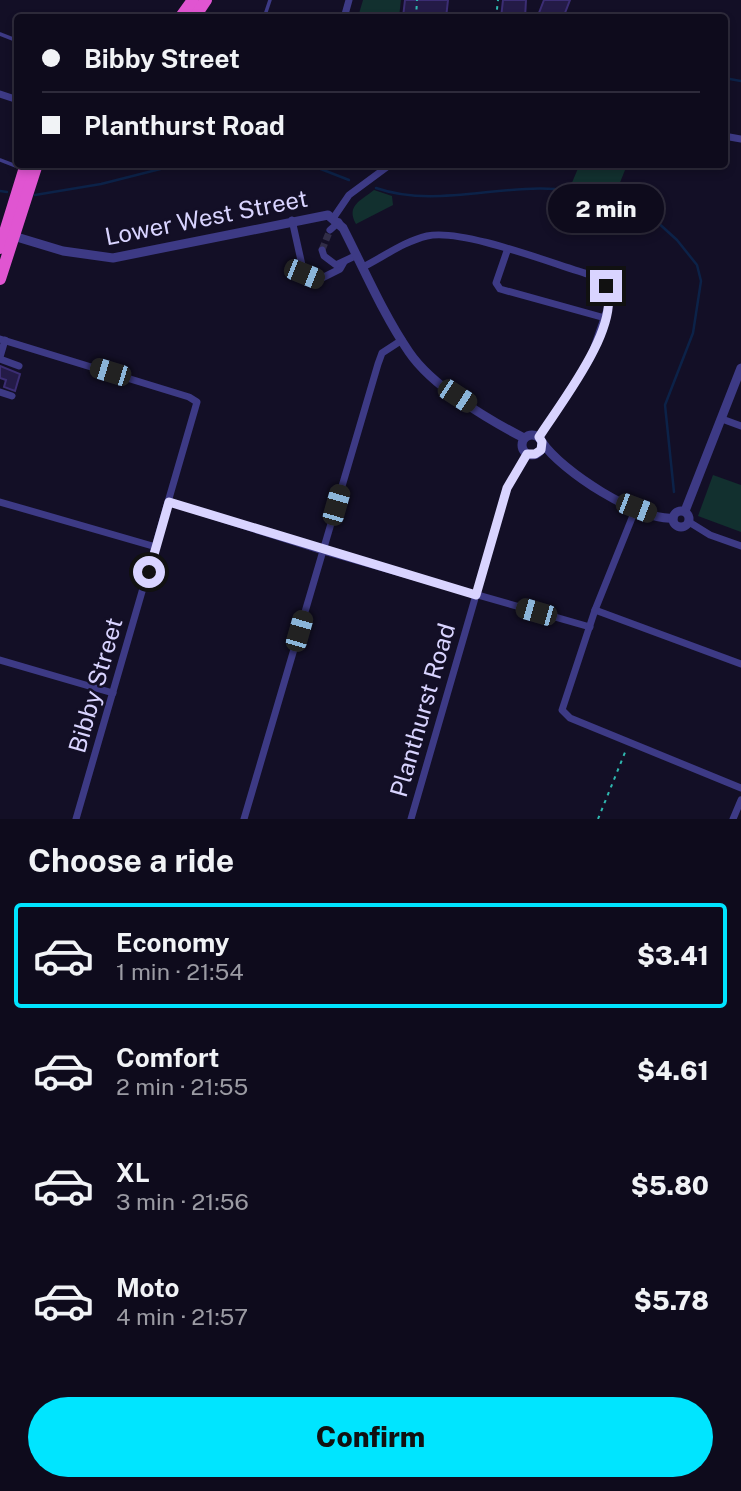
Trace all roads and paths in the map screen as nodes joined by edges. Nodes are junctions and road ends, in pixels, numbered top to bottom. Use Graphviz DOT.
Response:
graph roads {
  1 [pos="28,168"];
  2 [pos="386,168"];
  3 [pos="598,180"];
  4 [pos="595,187"];
  5 [pos="336,219"];
  6 [pos="292,220"];
  7 [pos="330,230"];
  8 [pos="6,234"];
  9 [pos="0,248"];
  10 [pos="322,250"];
  11 [pos="508,250"];
  12 [pos="357,255"];
  13 [pos="344,262"];
  14 [pos="363,267"];
  15 [pos="0,279"];
  16 [pos="605,318"];
  17 [pos="2,339"];
  18 [pos="402,340"];
  19 [pos="0,358"];
  20 [pos="19,366"];
  21 [pos="741,368"];
  22 [pos="0,392"];
  23 [pos="12,396"];
  24 [pos="722,419"];
  25 [pos="741,426"];
  26 [pos="524,438"];
  27 [pos="540,439"];
  28 [pos="531,454"];
  29 [pos="565,465"];
  30 [pos="0,502"];
  31 [pos="169,502"];
  32 [pos="636,508"];
  33 [pos="685,511"];
  34 [pos="673,518"];
  35 [pos="689,522"];
  36 [pos="741,546"];
  37 [pos="156,547"];
  38 [pos="323,551"];
  39 [pos="476,595"];
  40 [pos="595,610"];
  41 [pos="590,627"];
  42 [pos="0,660"];
  43 [pos="741,664"];
  44 [pos="113,693"];
  45 [pos="629,742"];
  46 [pos="741,788"];
  47 [pos="741,800"];
  48 [pos="76,819"];
  49 [pos="244,819"];
  50 [pos="411,819"];
  51 [pos="598,819"];
  52 [pos="733,819"];
  1 -- 8 [label="highway"];
  2 -- 5 [label="street"];
  3 -- 4 [label="path"];
  5 -- 6 [label="street, Lower West Street"];
  5 -- 7 [label="street"];
  5 -- 12 [label="street"];
  6 -- 8 [label="street, Lower West Street"];
  6 -- 13 [label="street"];
  8 -- 9 [label="highway"];
  8 -- 15 [label="highway"];
  10 -- 13 [label="street"];
  11 -- 14 [label="street"];
  11 -- 16 [label="street"];
  11 -- 16 [label="street"];
  12 -- 13 [label="street"];
  12 -- 14 [label="street"];
  14 -- 18 [label="street"];
  16 -- 27 [label="street"];
  17 -- 19 [label="street"];
  17 -- 31 [label="street, Bibby Street"];
  18 -- 26 [label="street"];
  18 -- 38 [label="street"];
  19 -- 20 [label="street"];
  21 -- 24 [label="street"];
  22 -- 23 [label="street"];
  24 -- 25 [label="street"];
  24 -- 33 [label="street"];
  26 -- 27 [label="street"];
  26 -- 28 [label="street"];
  27 -- 28 [label="street"];
  27 -- 29 [label="street"];
  28 -- 29 [label="street"];
  28 -- 39 [label="street, Planthurst Road"];
  29 -- 32 [label="street"];
  30 -- 37 [label="street"];
  31 -- 37 [label="street, Bibby Street"];
  31 -- 38 [label="street"];
  32 -- 34 [label="street"];
  32 -- 40 [label="street"];
  33 -- 34 [label="street"];
  33 -- 35 [label="street"];
  34 -- 35 [label="street"];
  35 -- 36 [label="street"];
  37 -- 44 [label="street, Bibby Street"];
  38 -- 39 [label="street"];
  38 -- 49 [label="street"];
  39 -- 41 [label="street"];
  39 -- 50 [label="street, Planthurst Road"];
  40 -- 41 [label="street"];
  40 -- 43 [label="street"];
  41 -- 45 [label="street"];
  42 -- 44 [label="street"];
  44 -- 48 [label="street, Bibby Street"];
  45 -- 46 [label="street"];
  45 -- 51 [label="path"];
  47 -- 52 [label="street"];
}
